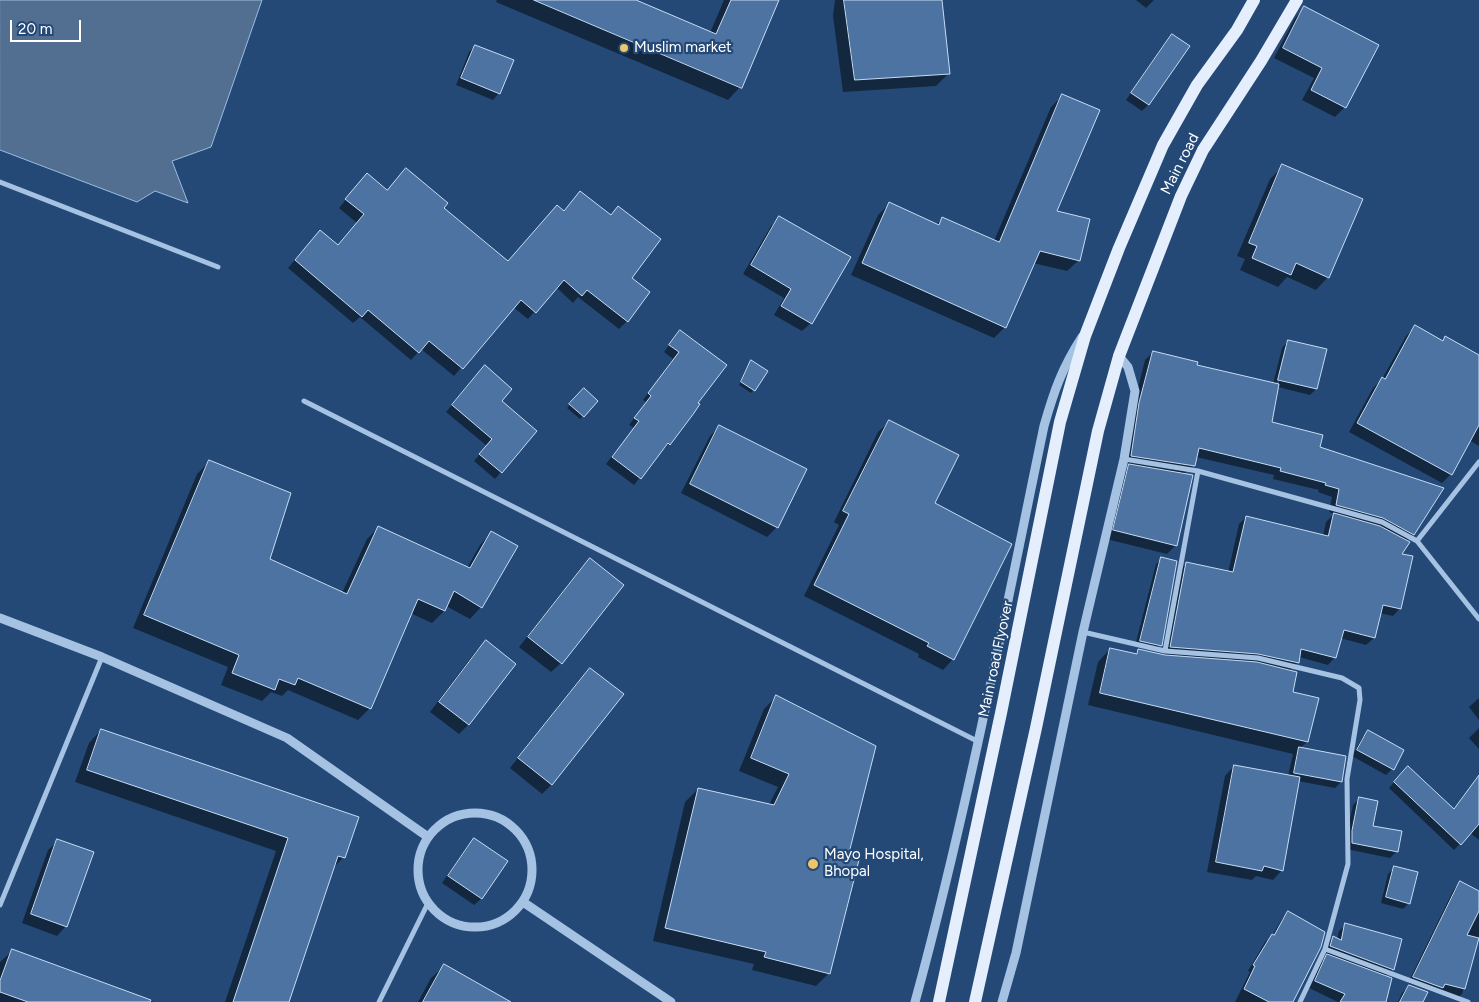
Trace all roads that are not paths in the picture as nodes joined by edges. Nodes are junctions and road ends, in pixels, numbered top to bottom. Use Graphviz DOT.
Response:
graph roads {
  1 [pos="1254,0"];
  2 [pos="1297,0"];
  3 [pos="0,182"];
  4 [pos="218,267"];
  5 [pos="1090,324"];
  6 [pos="1119,356"];
  7 [pos="304,401"];
  8 [pos="1124,459"];
  9 [pos="1479,462"];
  10 [pos="1198,470"];
  11 [pos="1417,541"];
  12 [pos="0,618"];
  13 [pos="1479,619"];
  14 [pos="1083,632"];
  15 [pos="1165,651"];
  16 [pos="102,657"];
  17 [pos="978,742"];
  18 [pos="428,837"];
  19 [pos="523,902"];
  20 [pos="428,903"];
  21 [pos="0,906"];
  22 [pos="1325,949"];
  23 [pos="379,1002"];
  24 [pos="671,1002"];
  25 [pos="915,1002"];
  26 [pos="938,1002"];
  27 [pos="975,1002"];
  28 [pos="1002,1002"];
  29 [pos="1300,1002"];
  30 [pos="1468,1002"];
  1 -- 5 [label="main road, Main road"];
  2 -- 6 [label="main road, Main road"];
  3 -- 4 [label="street"];
  5 -- 17 [label="street"];
  5 -- 26 [label="main road, Main road Flyover"];
  6 -- 8 [label="street"];
  6 -- 27 [label="main road"];
  7 -- 17 [label="street"];
  8 -- 10 [label="street"];
  8 -- 14 [label="street"];
  9 -- 11 [label="street"];
  10 -- 11 [label="street"];
  10 -- 15 [label="street"];
  11 -- 13 [label="street"];
  12 -- 16 [label="street"];
  14 -- 15 [label="street"];
  14 -- 28 [label="street"];
  15 -- 22 [label="street"];
  16 -- 18 [label="street"];
  16 -- 21 [label="street"];
  17 -- 25 [label="street"];
  18 -- 19 [label="street"];
  18 -- 20 [label="street"];
  19 -- 20 [label="street"];
  19 -- 24 [label="street"];
  20 -- 23 [label="street"];
  22 -- 29 [label="street"];
  22 -- 30 [label="street"];
}
